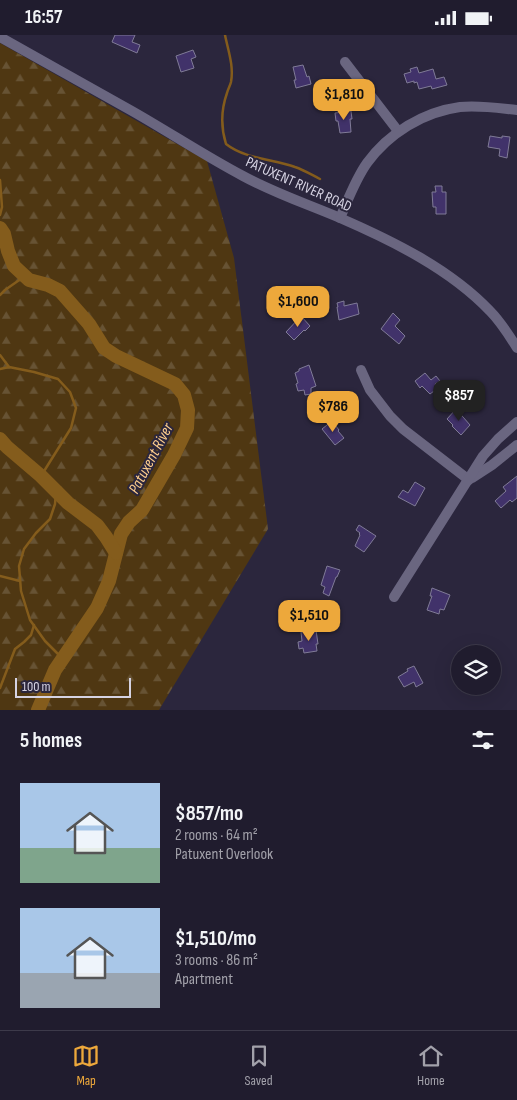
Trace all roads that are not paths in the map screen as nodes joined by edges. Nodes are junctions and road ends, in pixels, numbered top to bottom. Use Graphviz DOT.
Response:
graph roads {
  1 [pos="0,37"];
  2 [pos="345,63"];
  3 [pos="517,110"];
  4 [pos="398,131"];
  5 [pos="340,218"];
  6 [pos="517,348"];
  7 [pos="361,370"];
  8 [pos="517,422"];
  9 [pos="517,445"];
  10 [pos="469,480"];
  11 [pos="394,597"];
  1 -- 5 [label="street, PATUXENT RIVER ROAD"];
  2 -- 4 [label="street"];
  3 -- 4 [label="street"];
  4 -- 5 [label="street"];
  5 -- 6 [label="street, PATUXENT RIVER ROAD"];
  7 -- 10 [label="street"];
  8 -- 10 [label="street"];
  9 -- 10 [label="street"];
  10 -- 11 [label="street"];
}
